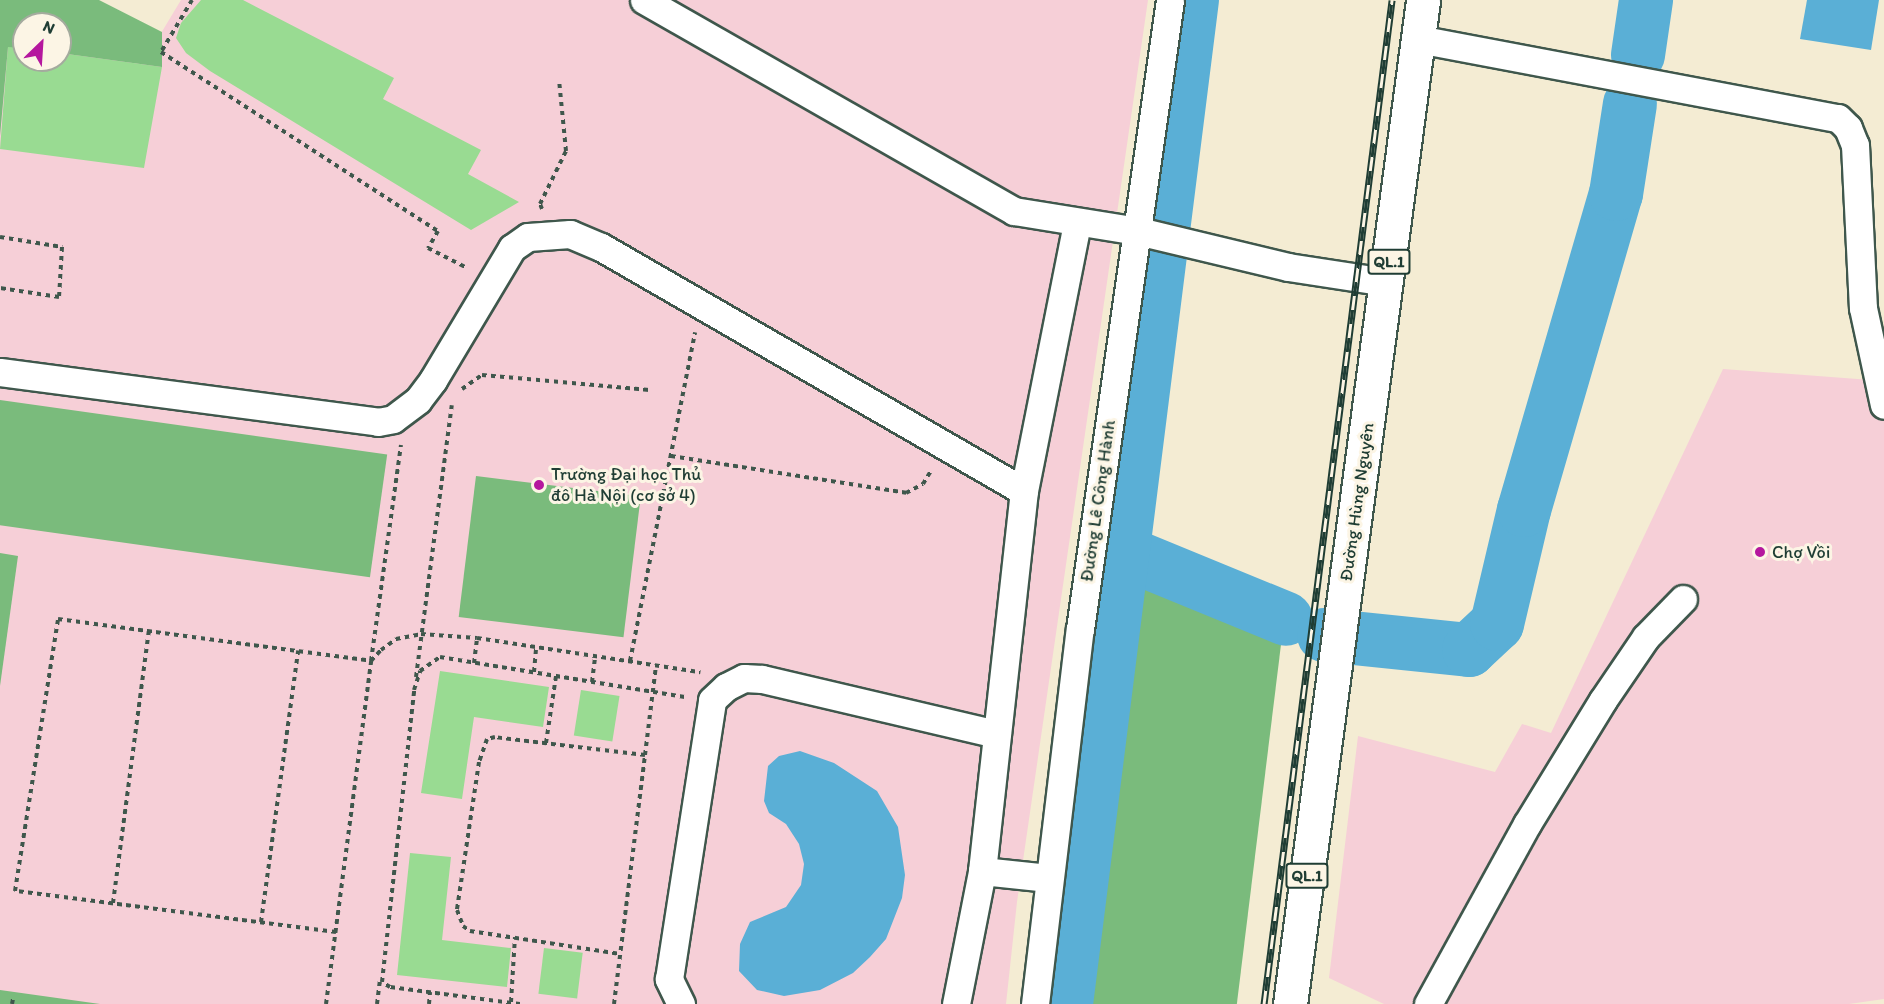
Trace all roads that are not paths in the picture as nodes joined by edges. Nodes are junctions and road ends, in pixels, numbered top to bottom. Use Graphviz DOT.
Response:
graph roads {
  1 [pos="644,0"];
  2 [pos="1170,0"];
  3 [pos="1423,0"];
  4 [pos="1418,39"];
  5 [pos="1077,223"];
  6 [pos="1146,233"];
  7 [pos="1872,244"];
  8 [pos="1386,282"];
  9 [pos="0,372"];
  10 [pos="1884,405"];
  11 [pos="1024,491"];
  12 [pos="1683,599"];
  13 [pos="997,734"];
  14 [pos="982,871"];
  15 [pos="1049,878"];
  16 [pos="681,1004"];
  17 [pos="956,1004"];
  18 [pos="1035,1004"];
  19 [pos="1290,1004"];
  20 [pos="1428,1004"];
  1 -- 5 [label="street"];
  2 -- 6 [label="street, Đường Lê Công Hành"];
  3 -- 4 [label="highway, Đường Hùng Nguyên / QL.1"];
  4 -- 7 [label="street"];
  4 -- 8 [label="highway, Đường Hùng Nguyên / QL.1"];
  5 -- 6 [label="street"];
  5 -- 11 [label="street"];
  6 -- 8 [label="street"];
  6 -- 15 [label="street, Đường Lê Công Hành"];
  7 -- 10 [label="street"];
  8 -- 19 [label="highway, Đường Hùng Nguyên / QL.1"];
  9 -- 11 [label="street"];
  11 -- 13 [label="street"];
  12 -- 20 [label="street"];
  13 -- 14 [label="street"];
  13 -- 16 [label="street"];
  14 -- 15 [label="street"];
  14 -- 17 [label="street"];
  15 -- 18 [label="street, Đường Lê Công Hành"];
}
